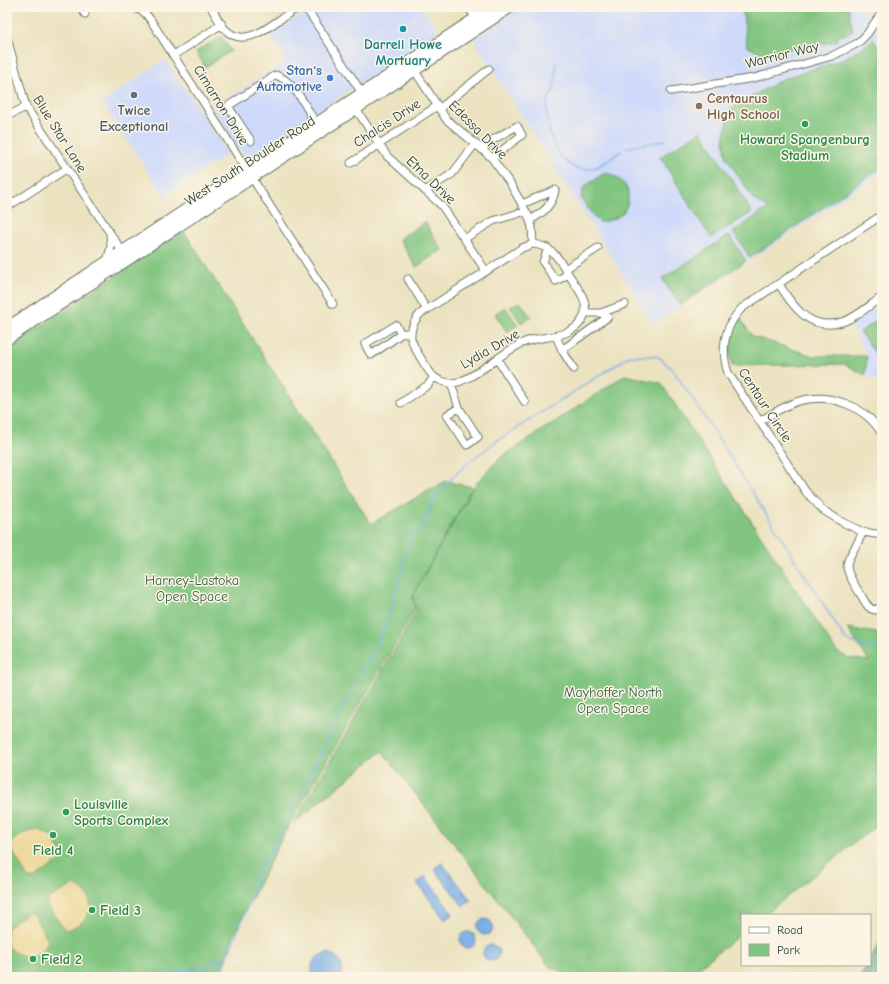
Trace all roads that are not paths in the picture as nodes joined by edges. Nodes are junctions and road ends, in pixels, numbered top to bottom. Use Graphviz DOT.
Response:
graph roads {
  1 [pos="80,7"];
  2 [pos="134,7"];
  3 [pos="211,7"];
  4 [pos="468,7"];
  5 [pos="493,7"];
  6 [pos="510,7"];
  7 [pos="882,12"];
  8 [pos="85,14"];
  9 [pos="476,18"];
  10 [pos="222,24"];
  11 [pos="7,38"];
  12 [pos="174,55"];
  13 [pos="412,67"];
  14 [pos="489,69"];
  15 [pos="671,91"];
  16 [pos="362,93"];
  17 [pos="26,107"];
  18 [pos="438,107"];
  19 [pos="356,109"];
  20 [pos="7,116"];
  21 [pos="319,128"];
  22 [pos="251,141"];
  23 [pos="378,144"];
  24 [pos="475,144"];
  25 [pos="483,149"];
  26 [pos="492,158"];
  27 [pos="351,163"];
  28 [pos="66,169"];
  29 [pos="249,173"];
  30 [pos="425,191"];
  31 [pos="522,204"];
  32 [pos="7,207"];
  33 [pos="882,215"];
  34 [pos="528,216"];
  35 [pos="110,234"];
  36 [pos="464,239"];
  37 [pos="533,244"];
  38 [pos="548,248"];
  39 [pos="598,248"];
  40 [pos="125,256"];
  41 [pos="106,262"];
  42 [pos="486,271"];
  43 [pos="566,271"];
  44 [pos="408,279"];
  45 [pos="779,284"];
  46 [pos="882,297"];
  47 [pos="333,304"];
  48 [pos="625,304"];
  49 [pos="427,310"];
  50 [pos="585,313"];
  51 [pos="601,313"];
  52 [pos="7,328"];
  53 [pos="411,332"];
  54 [pos="401,334"];
  55 [pos="556,336"];
  56 [pos="7,340"];
  57 [pos="562,350"];
  58 [pos="497,359"];
  59 [pos="574,369"];
  60 [pos="434,377"];
  61 [pos="452,383"];
  62 [pos="525,402"];
  63 [pos="401,403"];
  64 [pos="459,408"];
  65 [pos="760,421"];
  66 [pos="882,434"];
  67 [pos="863,532"];
  68 [pos="882,536"];
  69 [pos="882,608"];
  1 -- 8 [label="street"];
  2 -- 12 [label="street, Cimarron Drive"];
  3 -- 10 [label="street"];
  4 -- 9 [label="street"];
  5 -- 9 [label="main road, West South Boulder Road"];
  6 -- 13 [label="main road, West South Boulder Road"];
  7 -- 15 [label="street, Warrior Way"];
  9 -- 13 [label="main road, West South Boulder Road"];
  10 -- 12 [label="street"];
  10 -- 16 [label="street"];
  11 -- 17 [label="street, Blue Star Lane"];
  12 -- 29 [label="street, Cimarron Drive"];
  13 -- 16 [label="main road, West South Boulder Road"];
  13 -- 18 [label="street, Edessa Drive"];
  13 -- 19 [label="main road, West South Boulder Road"];
  14 -- 18 [label="street, Chalcis Drive"];
  16 -- 21 [label="main road, West South Boulder Road"];
  17 -- 20 [label="street"];
  17 -- 28 [label="street, Blue Star Lane"];
  18 -- 23 [label="street, Chalcis Drive"];
  18 -- 24 [label="street, Edessa Drive"];
  19 -- 21 [label="main road, West South Boulder Road"];
  19 -- 23 [label="street, Etna Drive"];
  21 -- 22 [label="street"];
  21 -- 29 [label="main road, West South Boulder Road"];
  23 -- 27 [label="street, Chalcis Drive"];
  23 -- 30 [label="street, Etna Drive"];
  24 -- 25 [label="street, Edessa Drive"];
  24 -- 30 [label="street"];
  25 -- 26 [label="street, Edessa Drive"];
  25 -- 26 [label="street"];
  26 -- 31 [label="street, Edessa Drive"];
  28 -- 32 [label="street"];
  28 -- 35 [label="street, Blue Star Lane"];
  29 -- 40 [label="main road, West South Boulder Road"];
  29 -- 47 [label="street, Cimarron Drive"];
  30 -- 36 [label="street, Etna Drive"];
  31 -- 34 [label="street, Edessa Drive"];
  31 -- 34 [label="street"];
  33 -- 45 [label="street, Centaur Circle"];
  34 -- 36 [label="street"];
  34 -- 37 [label="street"];
  35 -- 40 [label="street, Blue Star Lane"];
  35 -- 41 [label="street"];
  36 -- 42 [label="street, Etna Drive"];
  37 -- 38 [label="street"];
  37 -- 42 [label="street"];
  38 -- 43 [label="street"];
  38 -- 43 [label="street"];
  39 -- 43 [label="street"];
  40 -- 41 [label="main road, West South Boulder Road"];
  40 -- 56 [label="main road, West South Boulder Road"];
  41 -- 52 [label="main road, West South Boulder Road"];
  42 -- 49 [label="street"];
  43 -- 50 [label="street"];
  44 -- 49 [label="street"];
  45 -- 46 [label="street"];
  45 -- 65 [label="street, Centaur Circle"];
  48 -- 51 [label="street"];
  49 -- 53 [label="street"];
  50 -- 51 [label="street"];
  50 -- 55 [label="street, Lydia Drive"];
  51 -- 57 [label="street"];
  53 -- 54 [label="street"];
  53 -- 60 [label="street"];
  54 -- 54 [label="street"];
  55 -- 57 [label="street"];
  55 -- 58 [label="street, Lydia Drive"];
  57 -- 59 [label="street"];
  58 -- 61 [label="street, Lydia Drive"];
  58 -- 62 [label="street"];
  60 -- 61 [label="street, Lydia Drive"];
  60 -- 63 [label="street"];
  61 -- 64 [label="street"];
  64 -- 64 [label="street"];
  65 -- 66 [label="street"];
  65 -- 67 [label="street, Centaur Circle"];
  67 -- 68 [label="street, Centaur Circle"];
  67 -- 69 [label="street"];
}
